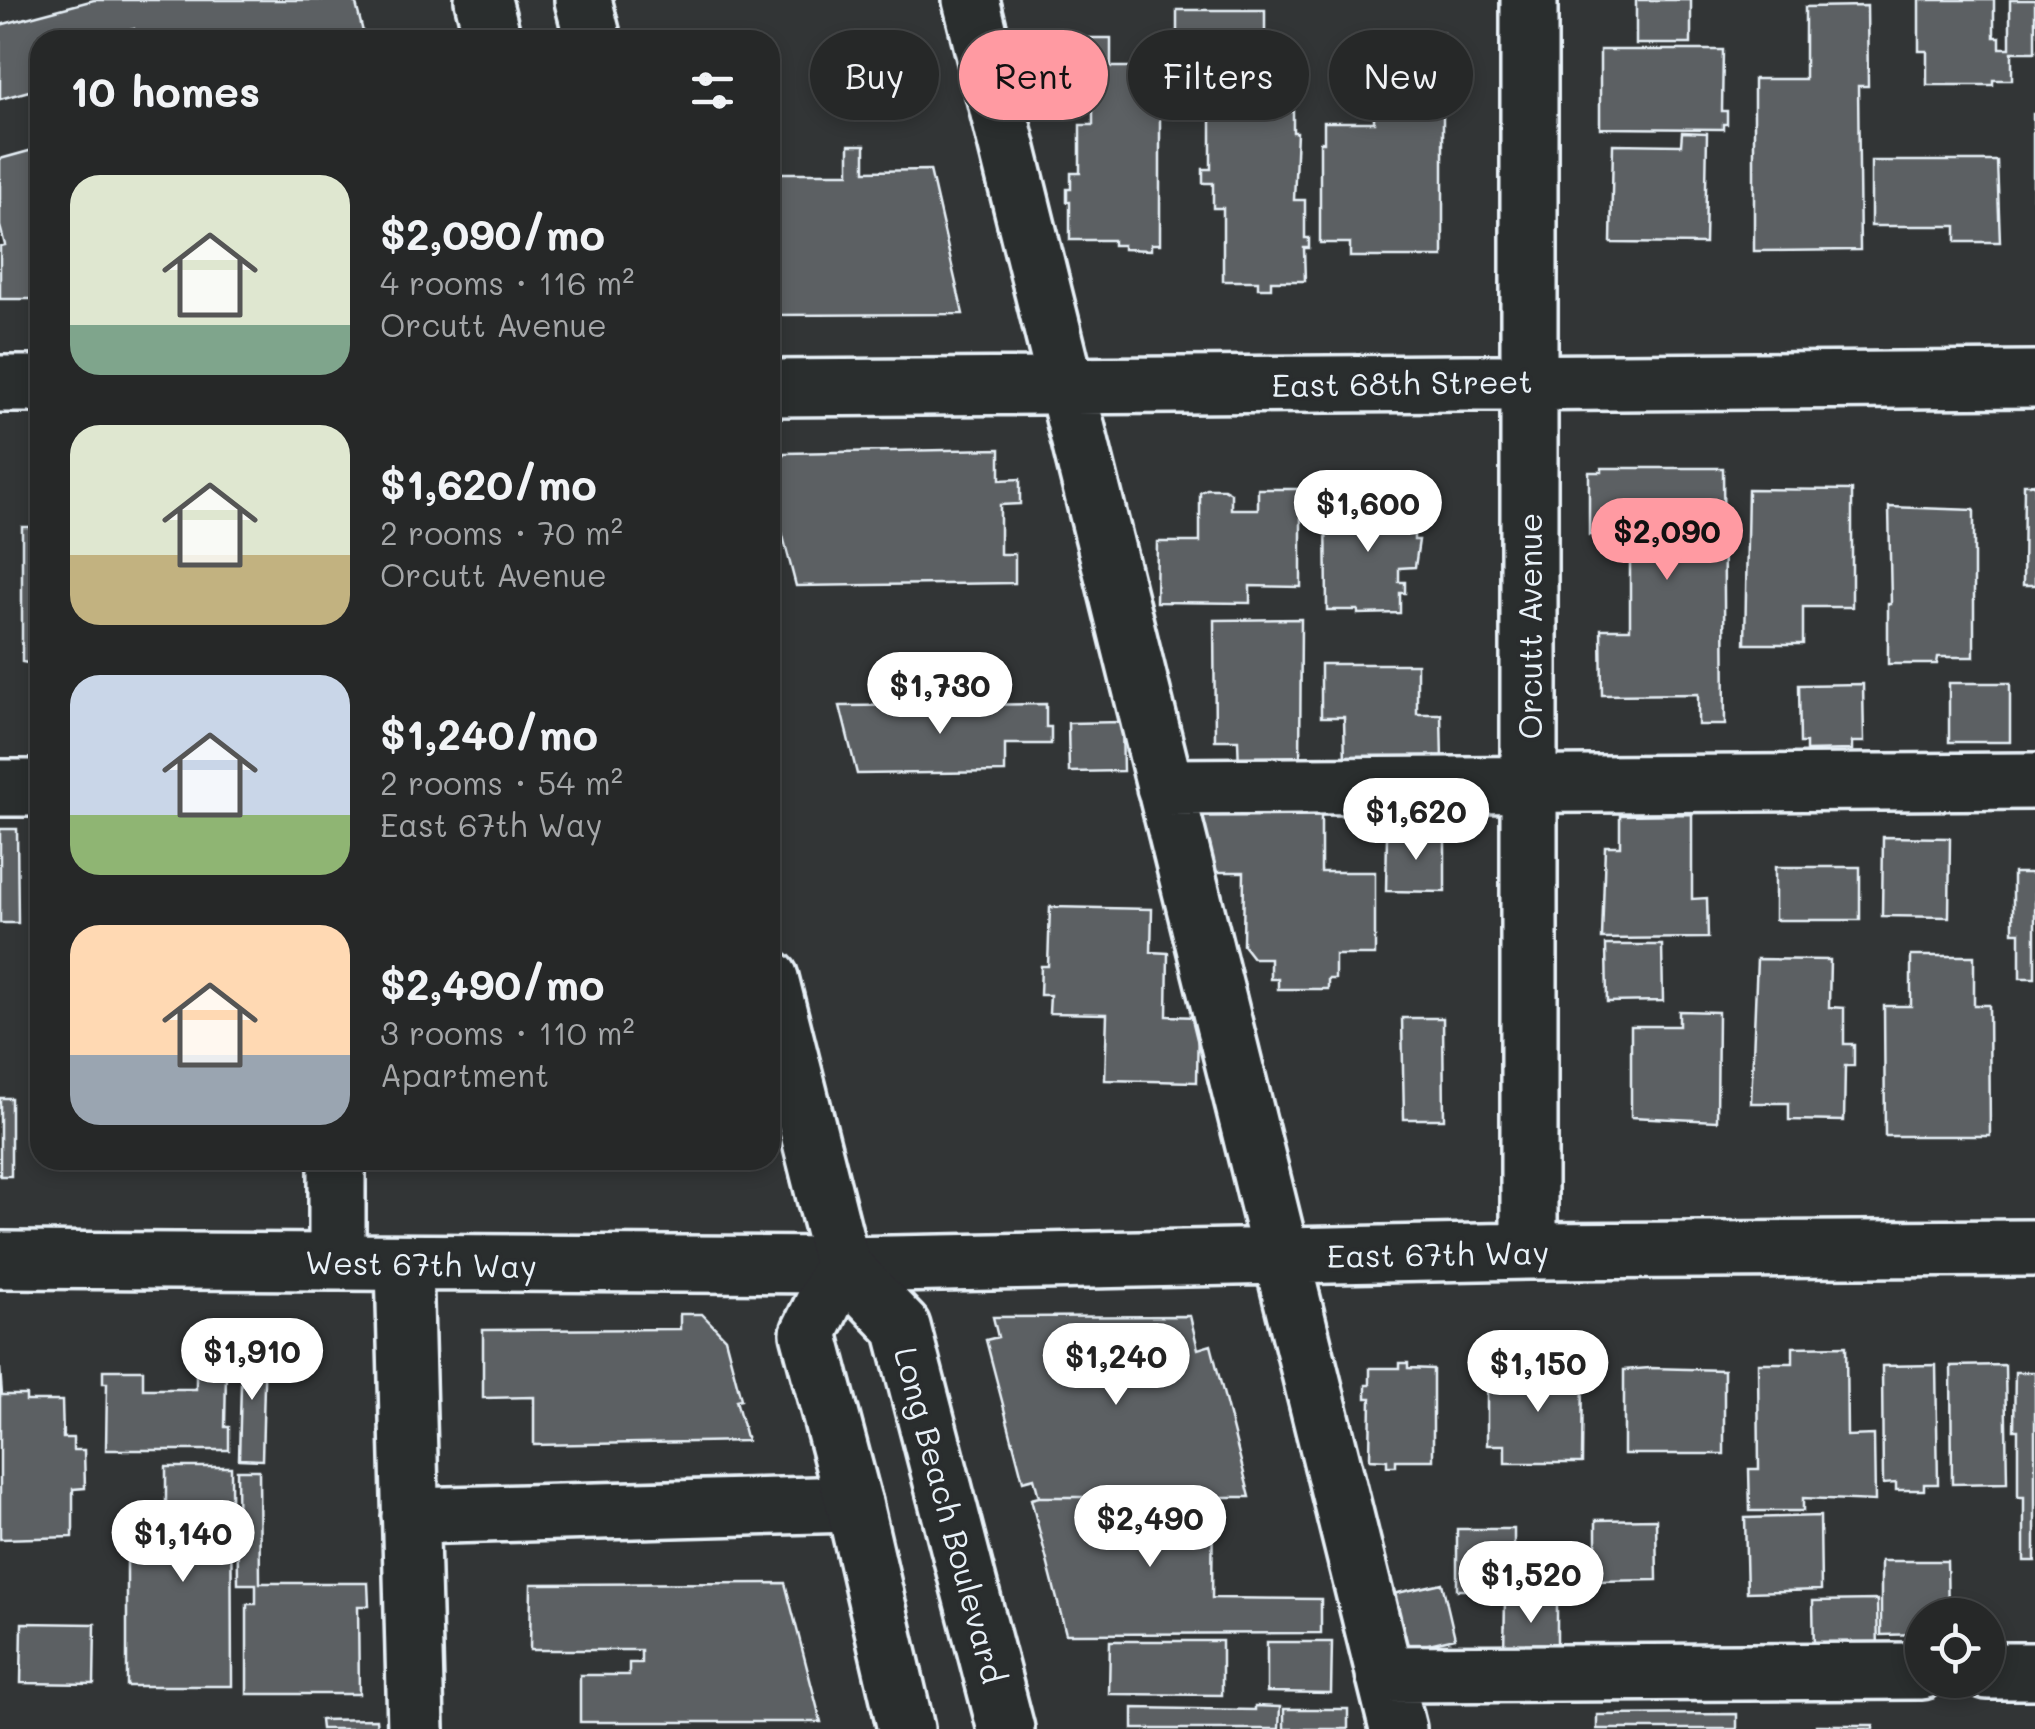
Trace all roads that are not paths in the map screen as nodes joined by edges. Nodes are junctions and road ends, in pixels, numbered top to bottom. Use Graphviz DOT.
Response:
graph roads {
  1 [pos="483,0"];
  2 [pos="583,0"];
  3 [pos="971,0"];
  4 [pos="1528,0"];
  5 [pos="491,30"];
  6 [pos="590,30"];
  7 [pos="2035,379"];
  8 [pos="1528,381"];
  9 [pos="0,384"];
  10 [pos="30,384"];
  11 [pos="1067,387"];
  12 [pos="780,388"];
  13 [pos="2035,781"];
  14 [pos="1528,784"];
  15 [pos="1165,787"];
  16 [pos="0,788"];
  17 [pos="30,788"];
  18 [pos="780,1018"];
  19 [pos="337,1170"];
  20 [pos="2035,1248"];
  21 [pos="1528,1251"];
  22 [pos="1281,1256"];
  23 [pos="0,1260"];
  24 [pos="338,1262"];
  25 [pos="404,1264"];
  26 [pos="842,1265"];
  27 [pos="854,1504"];
  28 [pos="410,1516"];
  29 [pos="2005,1671"];
  30 [pos="2035,1671"];
  31 [pos="1905,1672"];
  32 [pos="1384,1674"];
  33 [pos="416,1729"];
  34 [pos="906,1729"];
  35 [pos="1006,1729"];
  36 [pos="1398,1729"];
  1 -- 5 [label="street"];
  2 -- 6 [label="street"];
  3 -- 11 [label="street"];
  4 -- 8 [label="street, Orcutt Avenue"];
  7 -- 8 [label="street, East 68th Street"];
  8 -- 11 [label="street, East 68th Street"];
  8 -- 14 [label="street, Orcutt Avenue"];
  9 -- 10 [label="street"];
  11 -- 12 [label="street, East 68th Street"];
  11 -- 15 [label="street"];
  13 -- 14 [label="street"];
  14 -- 15 [label="street"];
  14 -- 21 [label="street, Orcutt Avenue"];
  15 -- 22 [label="street"];
  16 -- 17 [label="street"];
  18 -- 26 [label="street, Long Beach Boulevard"];
  19 -- 24 [label="street"];
  20 -- 21 [label="street, East 67th Way"];
  21 -- 22 [label="street, East 67th Way"];
  22 -- 26 [label="street, East 67th Way"];
  22 -- 32 [label="street"];
  23 -- 24 [label="street, West 67th Way"];
  24 -- 25 [label="street, West 67th Way"];
  25 -- 26 [label="street, West 67th Way"];
  25 -- 28 [label="street"];
  26 -- 27 [label="street"];
  26 -- 35 [label="street, Long Beach Boulevard"];
  27 -- 28 [label="street"];
  27 -- 34 [label="street"];
  28 -- 33 [label="street"];
  29 -- 30 [label="street"];
  31 -- 32 [label="street"];
  32 -- 36 [label="street"];
}
